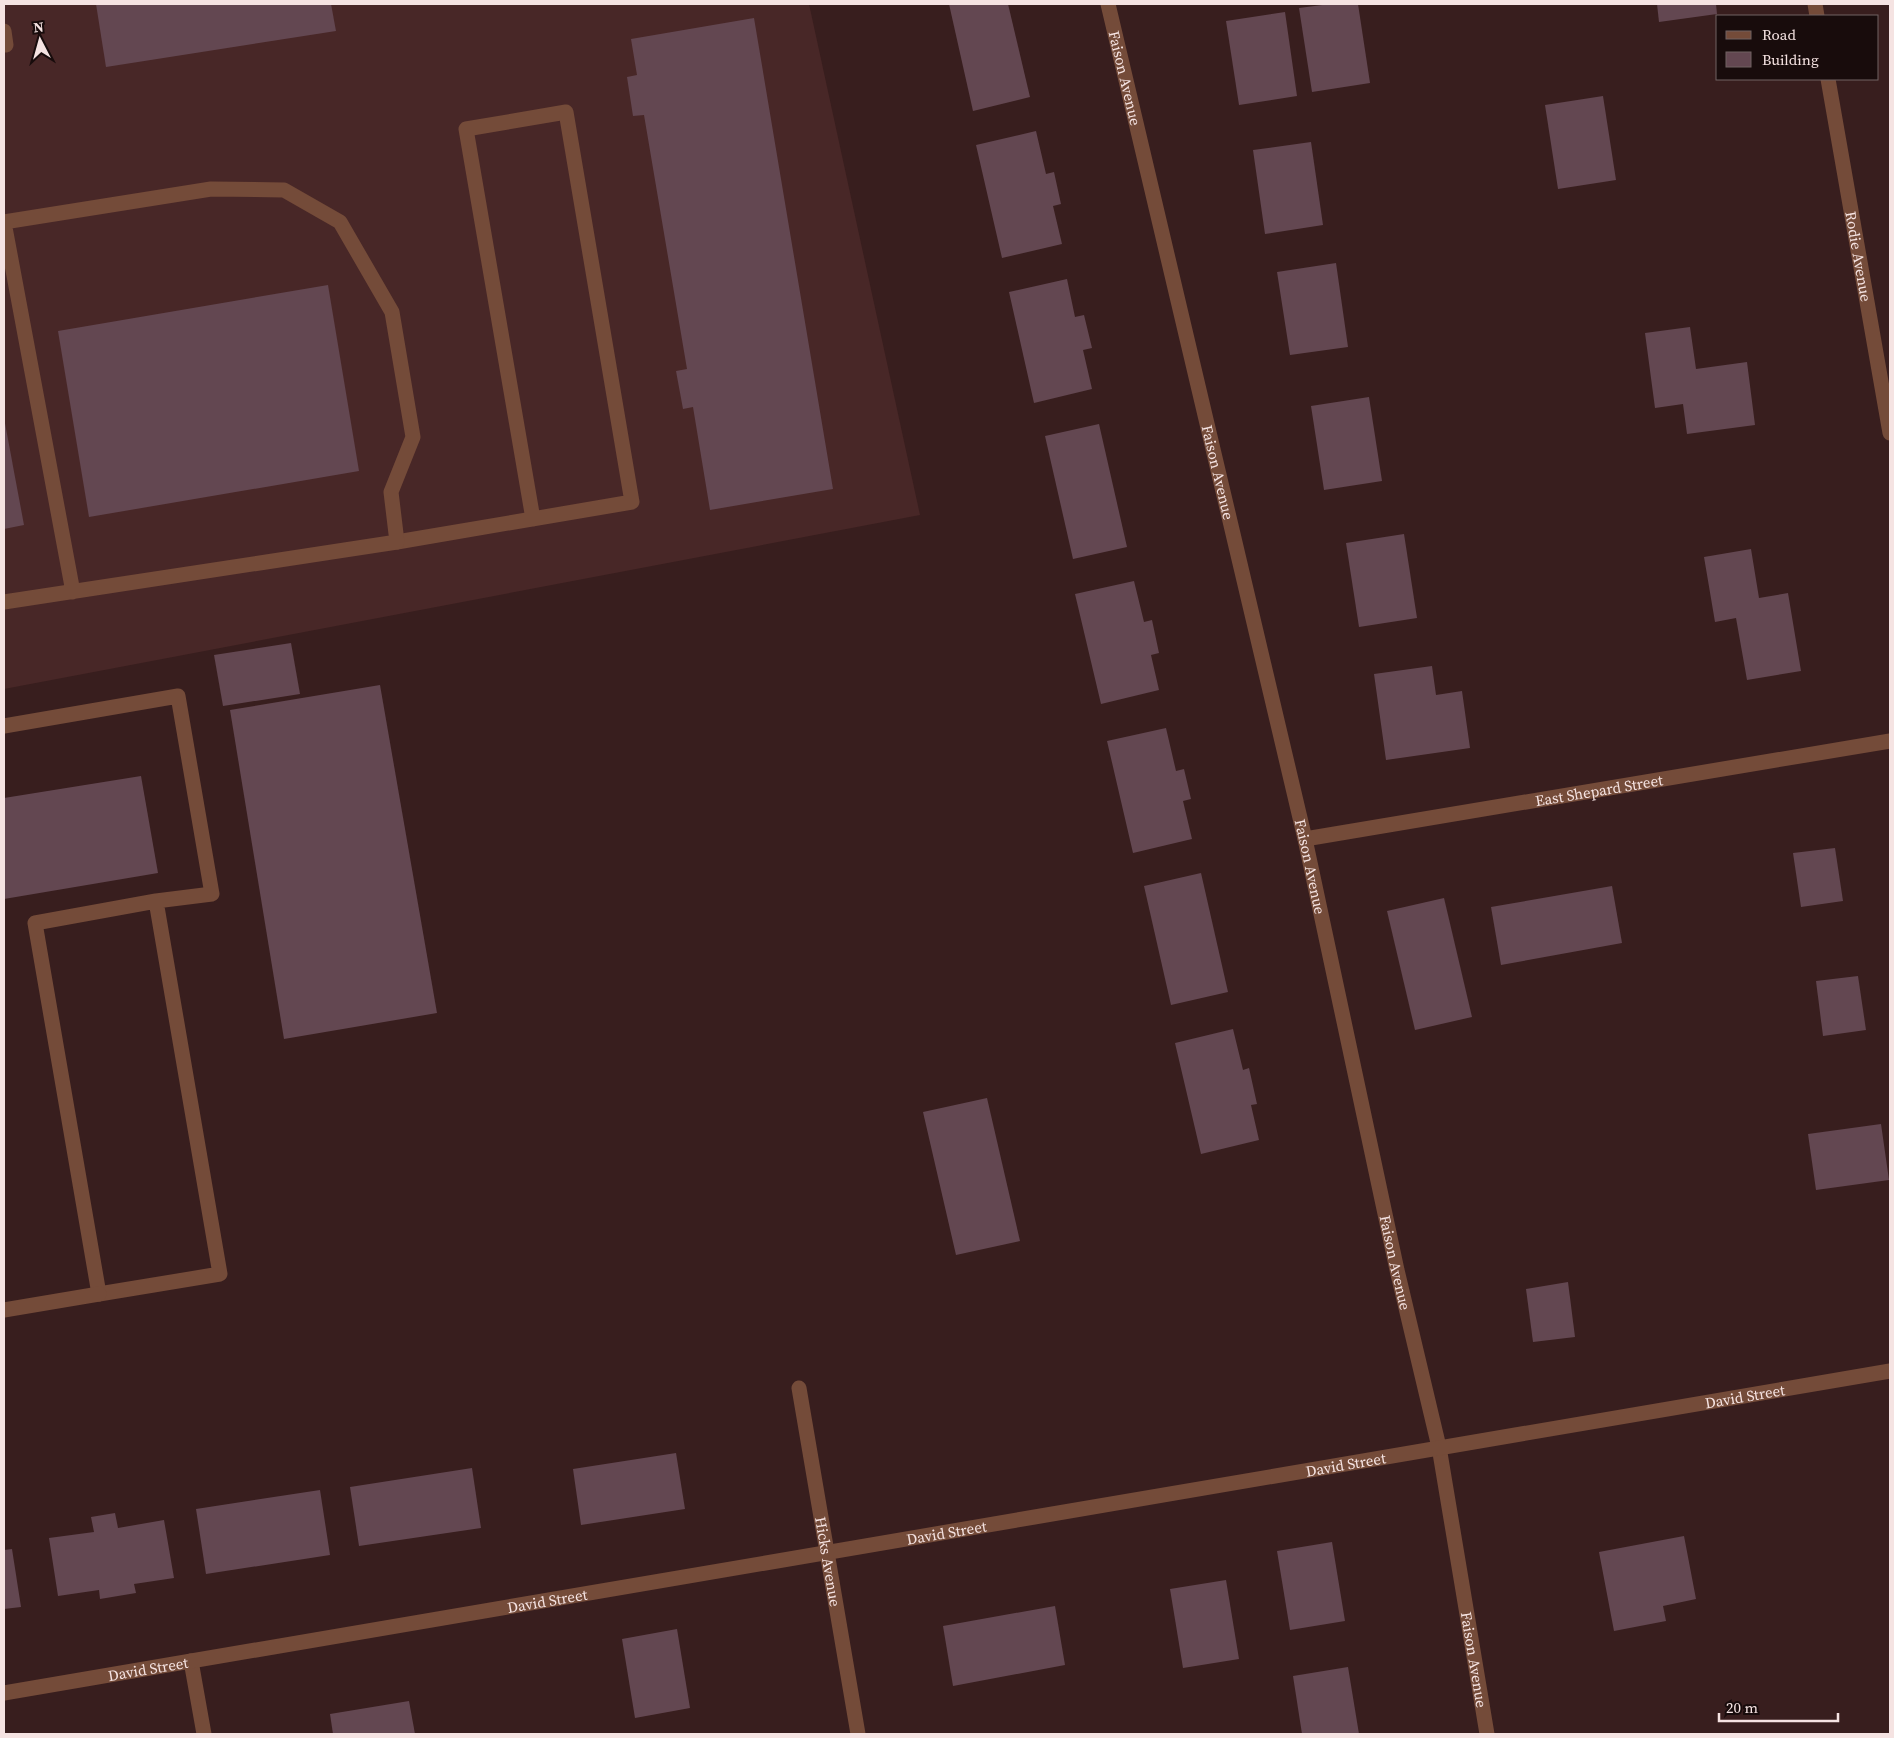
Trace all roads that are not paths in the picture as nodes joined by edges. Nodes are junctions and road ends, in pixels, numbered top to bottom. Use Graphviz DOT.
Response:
graph roads {
  1 [pos="1108,4"];
  2 [pos="4,31"];
  3 [pos="4,45"];
  4 [pos="1828,80"];
  5 [pos="1890,433"];
  6 [pos="533,519"];
  7 [pos="397,542"];
  8 [pos="73,592"];
  9 [pos="4,602"];
  10 [pos="4,726"];
  11 [pos="1890,741"];
  12 [pos="1305,839"];
  13 [pos="156,901"];
  14 [pos="99,1294"];
  15 [pos="4,1310"];
  16 [pos="1890,1371"];
  17 [pos="799,1388"];
  18 [pos="1439,1448"];
  19 [pos="829,1554"];
  20 [pos="191,1661"];
  21 [pos="4,1693"];
  22 [pos="204,1734"];
  23 [pos="858,1734"];
  24 [pos="1487,1734"];
  1 -- 12 [label="street, Faison Avenue"];
  2 -- 3 [label="street"];
  4 -- 5 [label="street, Rodie Avenue"];
  6 -- 6 [label="street"];
  6 -- 7 [label="street"];
  7 -- 8 [label="street"];
  7 -- 8 [label="street"];
  8 -- 9 [label="street"];
  10 -- 13 [label="street"];
  11 -- 12 [label="street, East Shepard Street"];
  12 -- 18 [label="street, Faison Avenue"];
  13 -- 14 [label="street"];
  13 -- 14 [label="street"];
  14 -- 15 [label="street"];
  16 -- 18 [label="street, David Street"];
  17 -- 19 [label="street, Hicks Avenue"];
  18 -- 19 [label="street, David Street"];
  18 -- 24 [label="street, Faison Avenue"];
  19 -- 20 [label="street, David Street"];
  19 -- 23 [label="street, Hicks Avenue"];
  20 -- 21 [label="street, David Street"];
  20 -- 22 [label="street"];
}
